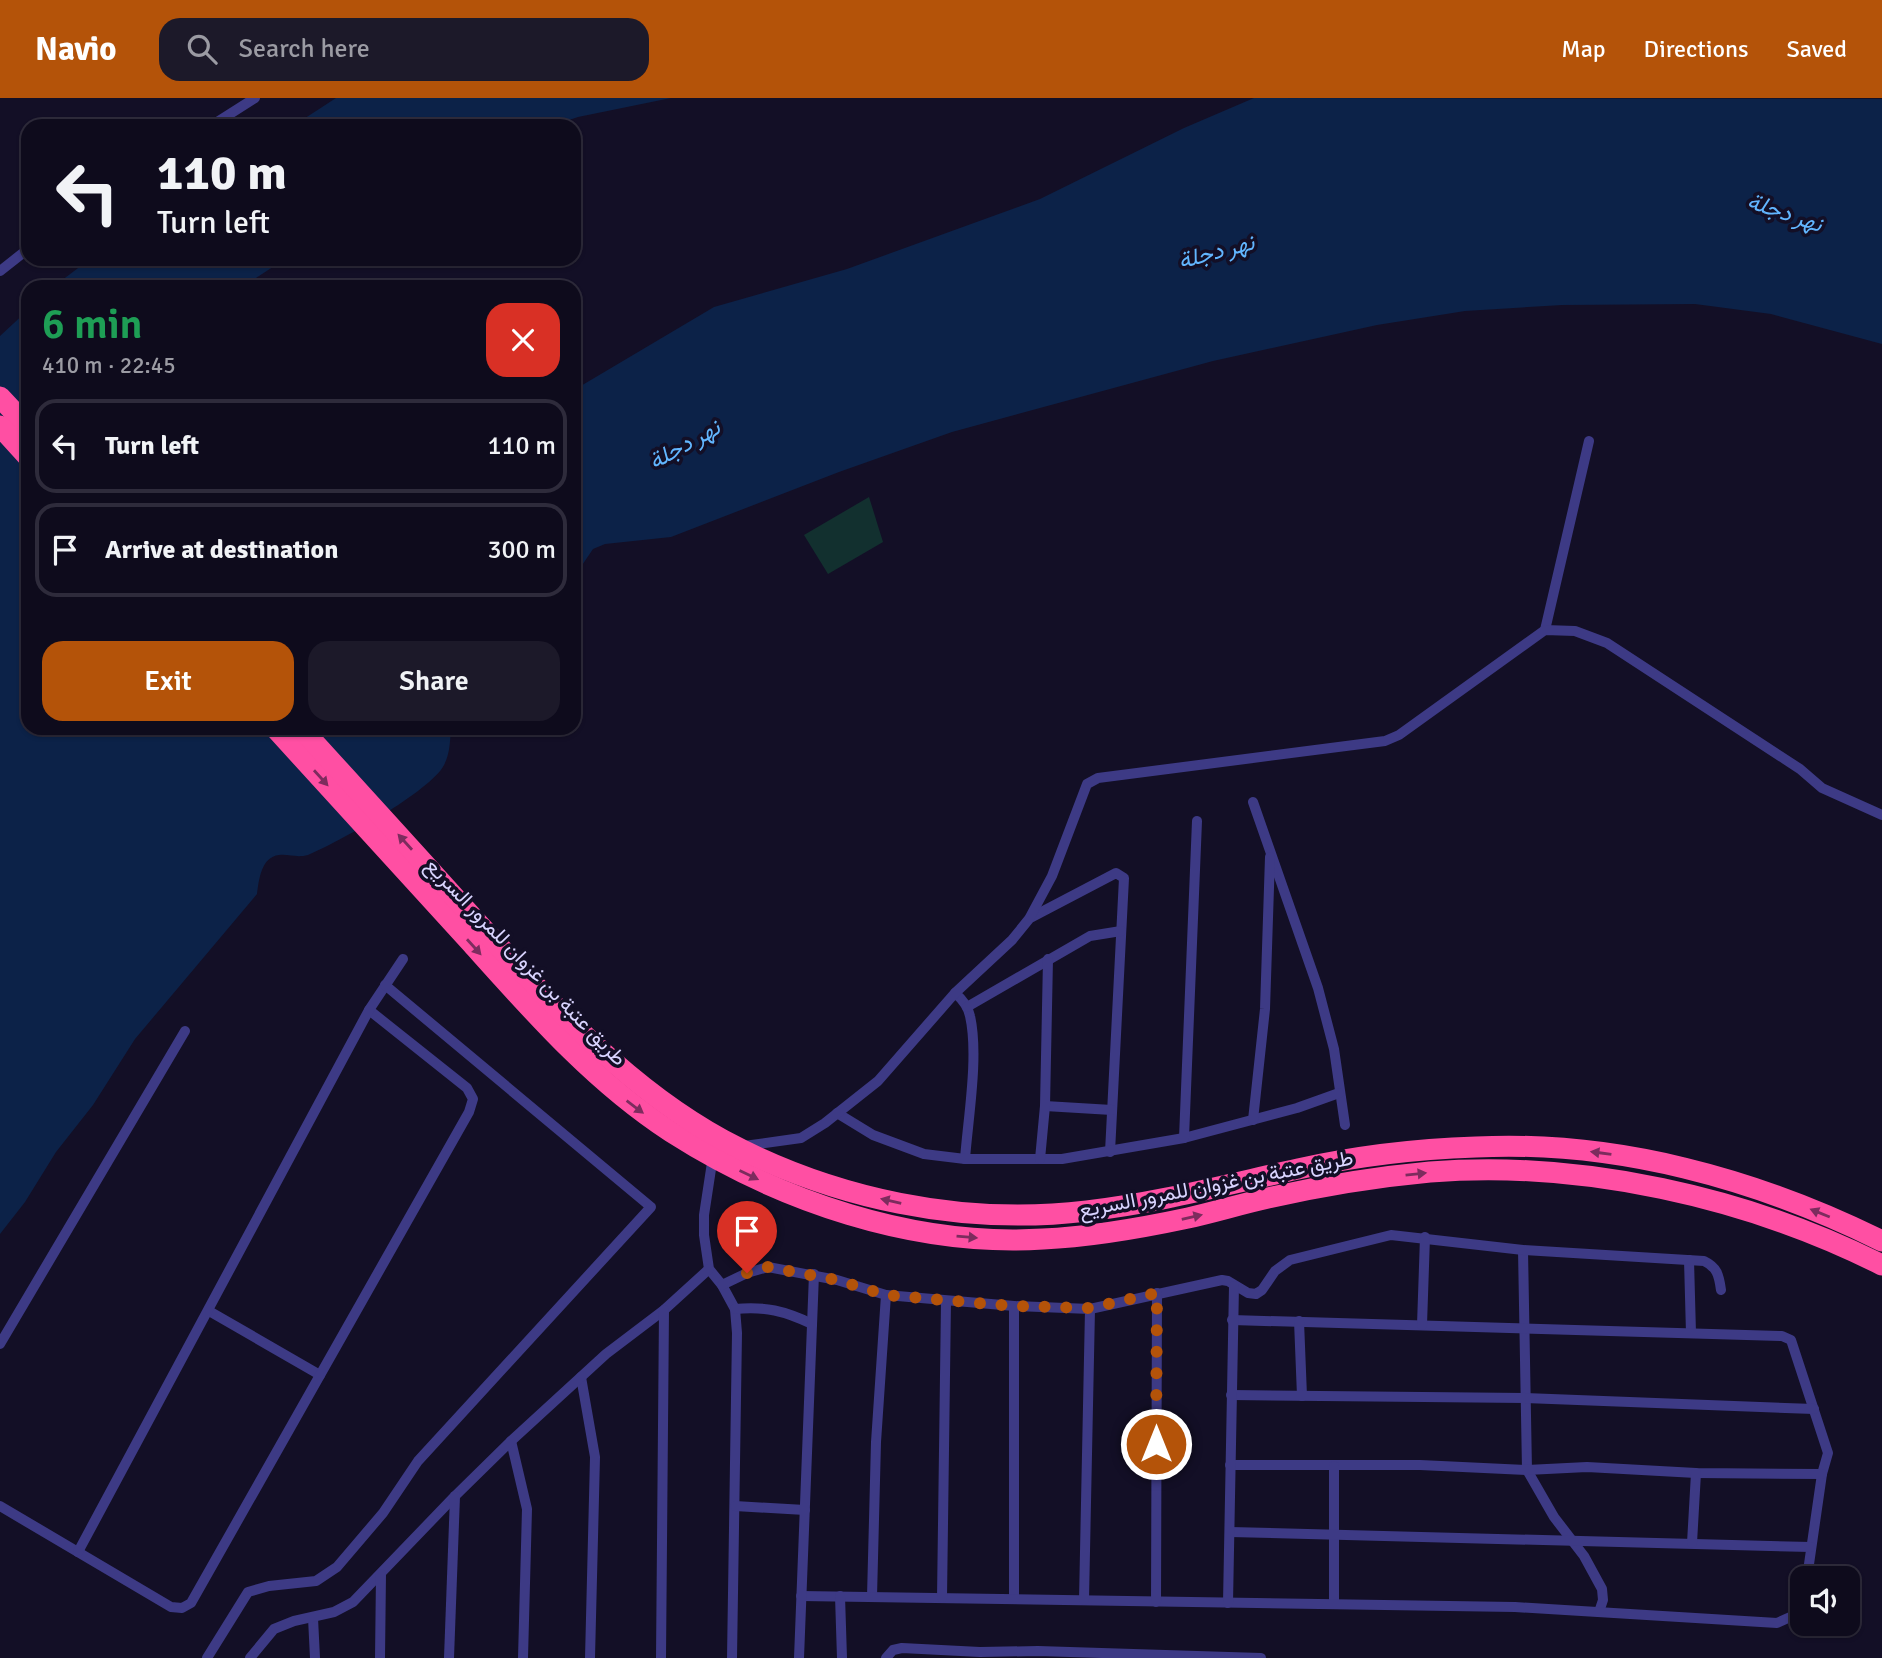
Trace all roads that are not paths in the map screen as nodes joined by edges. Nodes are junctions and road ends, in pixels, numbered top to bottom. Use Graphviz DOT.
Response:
graph roads {
  1 [pos="255,98"];
  2 [pos="222,119"];
  3 [pos="21,254"];
  4 [pos="0,271"];
  5 [pos="0,397"];
  6 [pos="21,420"];
  7 [pos="0,426"];
  8 [pos="1589,440"];
  9 [pos="21,449"];
  10 [pos="1545,630"];
  11 [pos="281,735"];
  12 [pos="307,735"];
  13 [pos="1253,802"];
  14 [pos="1882,815"];
  15 [pos="1197,821"];
  16 [pos="1269,846"];
  17 [pos="1029,919"];
  18 [pos="1121,931"];
  19 [pos="403,959"];
  20 [pos="1048,959"];
  21 [pos="385,985"];
  22 [pos="955,993"];
  23 [pos="967,1007"];
  24 [pos="369,1010"];
  25 [pos="185,1031"];
  26 [pos="1339,1093"];
  27 [pos="1045,1106"];
  28 [pos="1112,1110"];
  29 [pos="837,1113"];
  30 [pos="1254,1120"];
  31 [pos="1345,1125"];
  32 [pos="695,1135"];
  33 [pos="1184,1138"];
  34 [pos="738,1147"];
  35 [pos="1110,1152"];
  36 [pos="713,1156"];
  37 [pos="965,1159"];
  38 [pos="1040,1159"];
  39 [pos="1425,1237"];
  40 [pos="1882,1241"];
  41 [pos="1522,1250"];
  42 [pos="1689,1260"];
  43 [pos="1882,1265"];
  44 [pos="709,1269"];
  45 [pos="814,1274"];
  46 [pos="722,1285"];
  47 [pos="1234,1286"];
  48 [pos="1721,1290"];
  49 [pos="1157,1293"];
  50 [pos="886,1295"];
  51 [pos="946,1301"];
  52 [pos="1013,1306"];
  53 [pos="1090,1308"];
  54 [pos="735,1309"];
  55 [pos="664,1310"];
  56 [pos="209,1311"];
  57 [pos="1233,1320"];
  58 [pos="1300,1321"];
  59 [pos="812,1324"];
  60 [pos="1422,1325"];
  61 [pos="1524,1328"];
  62 [pos="1691,1333"];
  63 [pos="0,1344"];
  64 [pos="320,1375"];
  65 [pos="581,1377"];
  66 [pos="1231,1395"];
  67 [pos="1302,1396"];
  68 [pos="1525,1398"];
  69 [pos="1814,1409"];
  70 [pos="511,1441"];
  71 [pos="1230,1465"];
  72 [pos="1334,1466"];
  73 [pos="1527,1470"];
  74 [pos="1696,1473"];
  75 [pos="1822,1474"];
  76 [pos="455,1496"];
  77 [pos="0,1506"];
  78 [pos="736,1506"];
  79 [pos="805,1510"];
  80 [pos="1230,1532"];
  81 [pos="1336,1534"];
  82 [pos="1571,1540"];
  83 [pos="1692,1543"];
  84 [pos="1811,1547"];
  85 [pos="78,1552"];
  86 [pos="1809,1566"];
  87 [pos="381,1574"];
  88 [pos="801,1596"];
  89 [pos="841,1596"];
  90 [pos="872,1597"];
  91 [pos="943,1598"];
  92 [pos="1014,1599"];
  93 [pos="1084,1600"];
  94 [pos="1156,1602"];
  95 [pos="1228,1603"];
  96 [pos="1335,1605"];
  97 [pos="1599,1612"];
  98 [pos="1790,1617"];
  99 [pos="313,1618"];
  100 [pos="207,1658"];
  101 [pos="250,1658"];
  102 [pos="315,1658"];
  103 [pos="380,1658"];
  104 [pos="449,1658"];
  105 [pos="523,1658"];
  106 [pos="590,1658"];
  107 [pos="661,1658"];
  108 [pos="732,1658"];
  109 [pos="799,1658"];
  110 [pos="842,1658"];
  111 [pos="886,1658"];
  112 [pos="1261,1658"];
  1 -- 2 [label="street"];
  3 -- 4 [label="street"];
  5 -- 6 [label="highway"];
  7 -- 9 [label="highway"];
  8 -- 10 [label="street"];
  10 -- 14 [label="street"];
  10 -- 17 [label="street"];
  11 -- 32 [label="highway, طريق عتبة بن غزوان للمرور السريع, one-way"];
  32 -- 12 [label="highway, طريق عتبة بن غزوان للمرور السريع, one-way"];
  13 -- 16 [label="street"];
  15 -- 33 [label="street"];
  16 -- 26 [label="street"];
  16 -- 30 [label="street"];
  17 -- 18 [label="street"];
  17 -- 22 [label="street"];
  18 -- 20 [label="street"];
  18 -- 28 [label="street"];
  19 -- 21 [label="street"];
  20 -- 23 [label="street"];
  20 -- 27 [label="street"];
  21 -- 24 [label="street"];
  21 -- 100 [label="street"];
  22 -- 23 [label="street"];
  22 -- 29 [label="street"];
  23 -- 37 [label="street"];
  24 -- 56 [label="street"];
  24 -- 64 [label="street"];
  25 -- 63 [label="street"];
  26 -- 30 [label="street"];
  26 -- 31 [label="street"];
  27 -- 28 [label="street"];
  27 -- 38 [label="street"];
  28 -- 35 [label="street"];
  29 -- 34 [label="street"];
  29 -- 37 [label="street"];
  30 -- 33 [label="street"];
  32 -- 34 [label="highway, طريق عتبة بن غزوان للمرور السريع"];
  32 -- 36 [label="highway, طريق عتبة بن غزوان للمرور السريع"];
  33 -- 35 [label="street"];
  40 -- 34 [label="highway, طريق عتبة بن غزوان للمرور السريع, one-way"];
  35 -- 38 [label="street"];
  36 -- 43 [label="highway, طريق عتبة بن غزوان للمرور السريع, one-way"];
  36 -- 44 [label="street"];
  37 -- 38 [label="street"];
  39 -- 41 [label="street"];
  39 -- 47 [label="street"];
  39 -- 60 [label="street"];
  41 -- 42 [label="street"];
  41 -- 61 [label="street"];
  42 -- 48 [label="street"];
  42 -- 62 [label="street"];
  44 -- 46 [label="street"];
  44 -- 55 [label="street"];
  45 -- 46 [label="street"];
  45 -- 50 [label="street"];
  45 -- 59 [label="street"];
  46 -- 54 [label="street"];
  47 -- 49 [label="street"];
  47 -- 57 [label="street"];
  49 -- 53 [label="street"];
  49 -- 94 [label="street"];
  50 -- 51 [label="street"];
  50 -- 90 [label="street"];
  51 -- 52 [label="street"];
  51 -- 91 [label="street"];
  52 -- 53 [label="street"];
  52 -- 92 [label="street"];
  53 -- 93 [label="street"];
  54 -- 59 [label="street"];
  54 -- 78 [label="street"];
  55 -- 65 [label="street"];
  55 -- 107 [label="street"];
  56 -- 64 [label="street"];
  56 -- 85 [label="street"];
  57 -- 58 [label="street"];
  57 -- 66 [label="street"];
  58 -- 60 [label="street"];
  58 -- 67 [label="street"];
  59 -- 79 [label="street"];
  60 -- 61 [label="street"];
  61 -- 62 [label="street"];
  61 -- 68 [label="street"];
  62 -- 69 [label="street"];
  64 -- 85 [label="street"];
  65 -- 70 [label="street"];
  65 -- 106 [label="street"];
  66 -- 67 [label="street"];
  66 -- 71 [label="street"];
  67 -- 68 [label="street"];
  68 -- 69 [label="street"];
  68 -- 73 [label="street"];
  69 -- 75 [label="street"];
  70 -- 76 [label="street"];
  70 -- 105 [label="street"];
  71 -- 72 [label="street"];
  71 -- 80 [label="street"];
  72 -- 73 [label="street"];
  72 -- 81 [label="street"];
  73 -- 74 [label="street"];
  73 -- 82 [label="street"];
  74 -- 75 [label="street"];
  74 -- 83 [label="street"];
  75 -- 84 [label="street"];
  76 -- 87 [label="street"];
  76 -- 104 [label="street"];
  77 -- 85 [label="street"];
  78 -- 79 [label="street"];
  78 -- 108 [label="street"];
  79 -- 88 [label="street"];
  80 -- 81 [label="street"];
  80 -- 95 [label="street"];
  81 -- 82 [label="street"];
  81 -- 96 [label="street"];
  82 -- 83 [label="street"];
  82 -- 97 [label="street"];
  83 -- 84 [label="street"];
  84 -- 86 [label="street"];
  87 -- 99 [label="street"];
  87 -- 103 [label="street"];
  88 -- 89 [label="street"];
  88 -- 109 [label="street"];
  89 -- 90 [label="street"];
  89 -- 110 [label="street"];
  90 -- 91 [label="street"];
  91 -- 92 [label="street"];
  92 -- 93 [label="street"];
  93 -- 94 [label="street"];
  94 -- 95 [label="street"];
  95 -- 96 [label="street"];
  96 -- 97 [label="street"];
  97 -- 98 [label="street"];
  99 -- 101 [label="street"];
  99 -- 102 [label="street"];
  111 -- 112 [label="street"];
}
